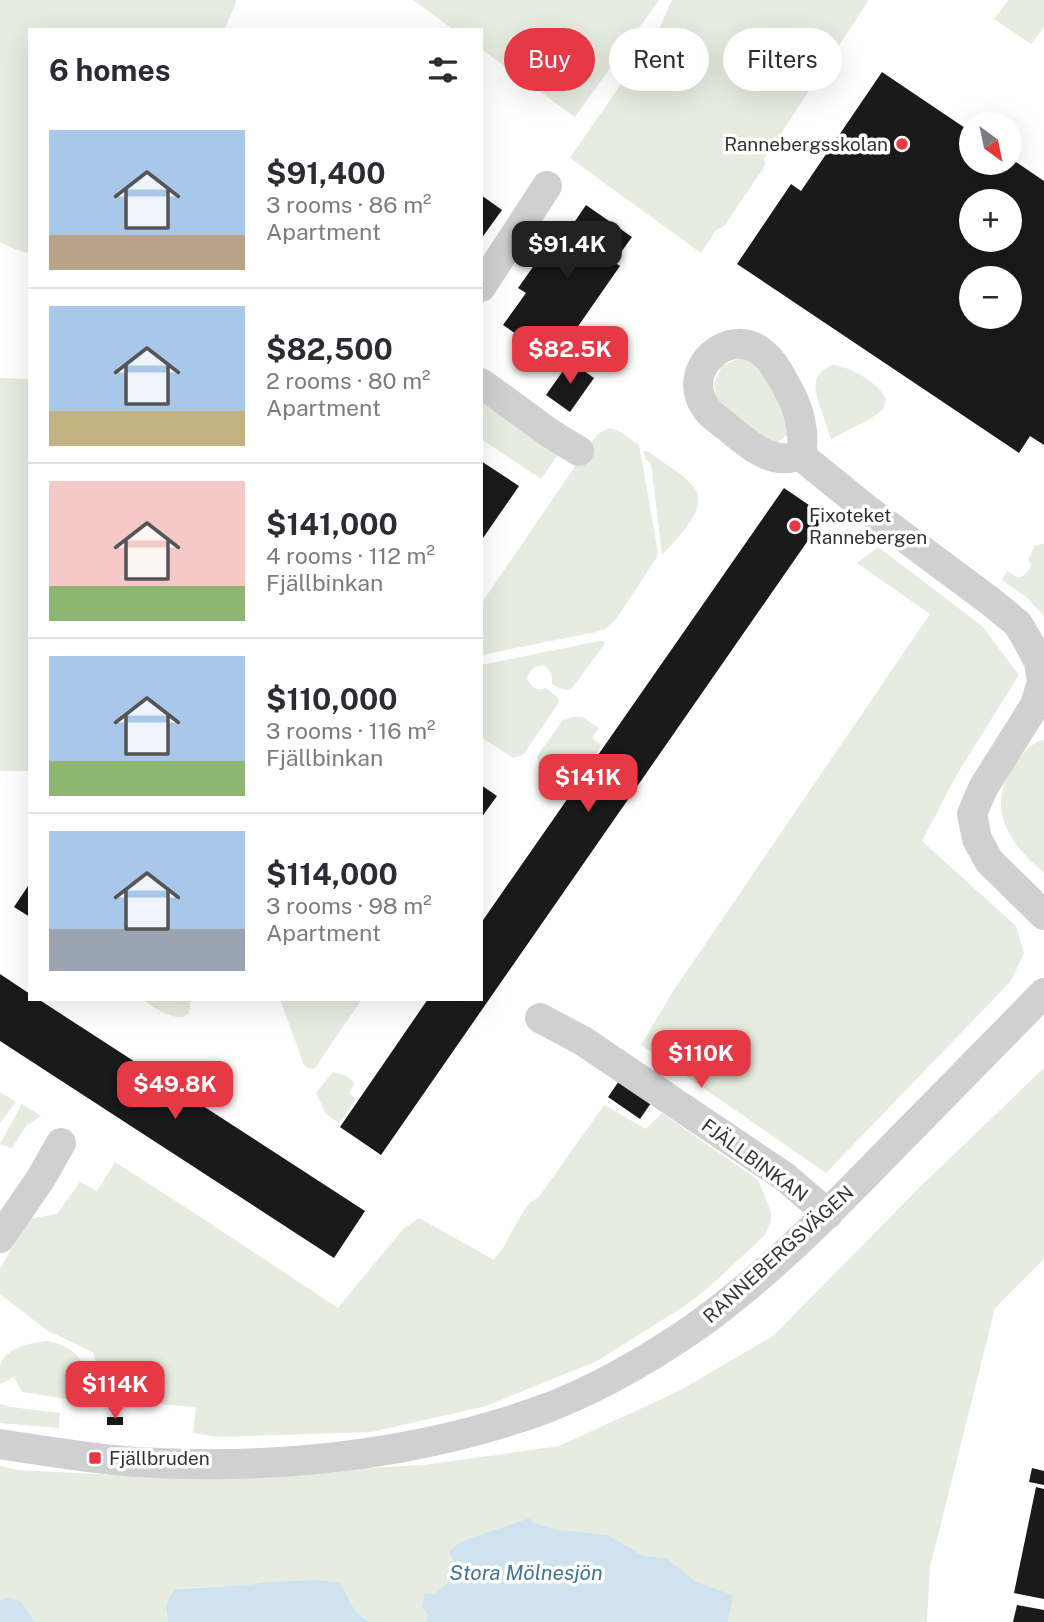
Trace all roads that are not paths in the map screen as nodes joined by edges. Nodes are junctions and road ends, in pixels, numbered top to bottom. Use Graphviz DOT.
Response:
graph roads {
  1 [pos="547,186"];
  2 [pos="483,285"];
  3 [pos="483,384"];
  4 [pos="579,450"];
  5 [pos="802,456"];
  6 [pos="1040,706"];
  7 [pos="1044,915"];
  8 [pos="1044,993"];
  9 [pos="540,1017"];
  10 [pos="61,1143"];
  11 [pos="828,1214"];
  12 [pos="0,1238"];
  13 [pos="0,1444"];
  1 -- 2 [label="street"];
  3 -- 4 [label="street"];
  5 -- 6 [label="street"];
  6 -- 7 [label="street"];
  8 -- 11 [label="street, RANNEBERGSVÄGEN"];
  9 -- 11 [label="street, FJÄLLBINKAN"];
  10 -- 12 [label="street"];
  11 -- 13 [label="street, RANNEBERGSVÄGEN"];
}
